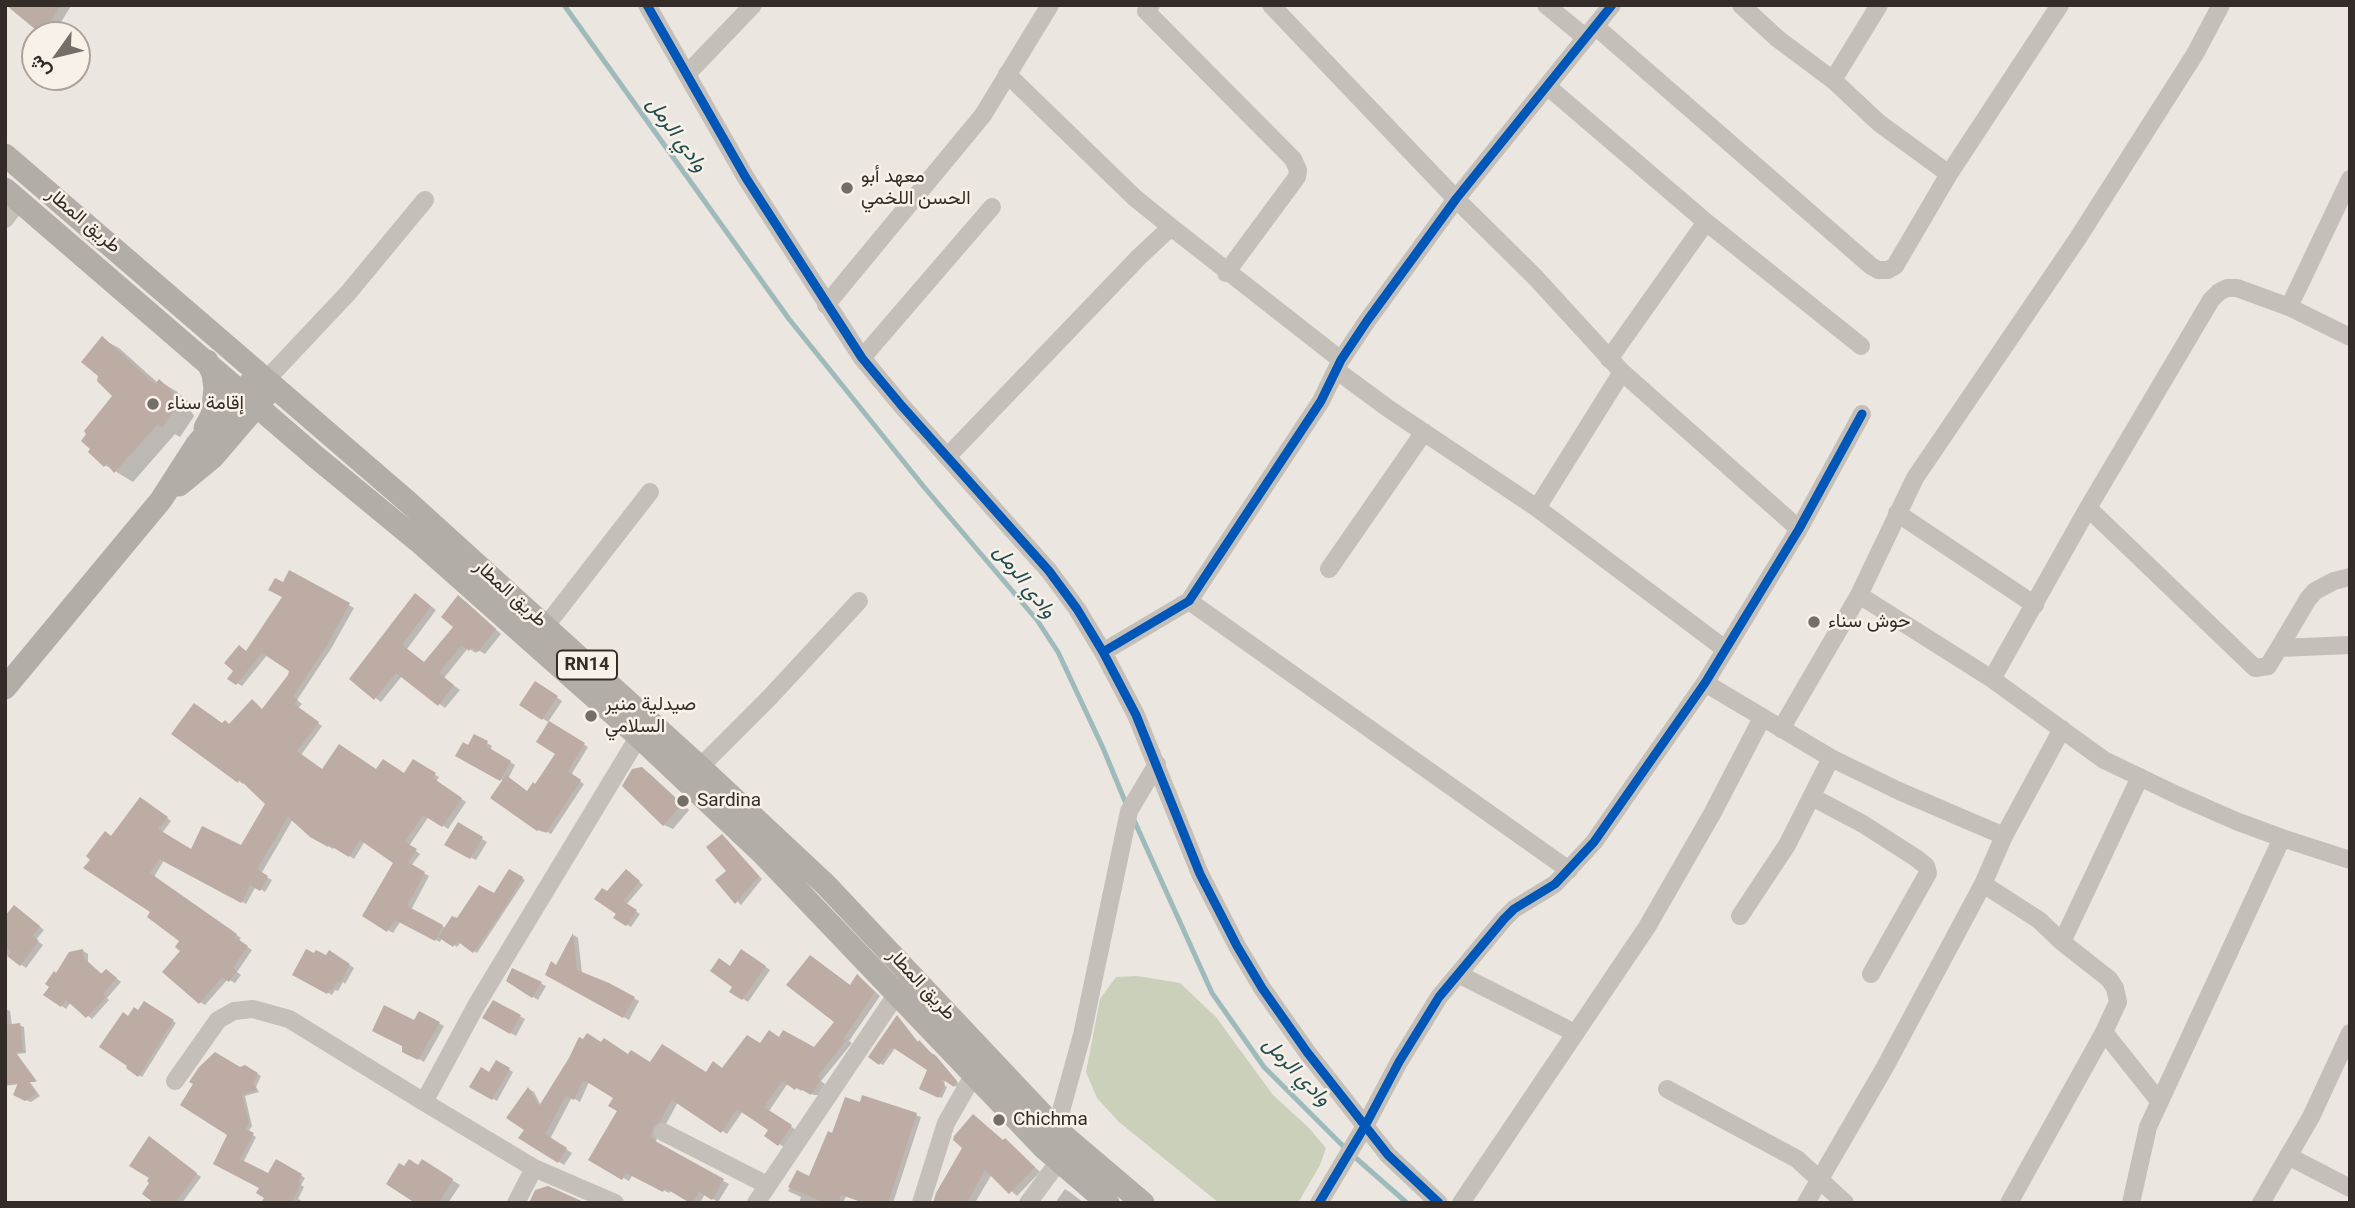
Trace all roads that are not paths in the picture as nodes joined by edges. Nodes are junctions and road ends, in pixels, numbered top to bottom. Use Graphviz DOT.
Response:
graph roads {
  1 [pos="647,5"];
  2 [pos="753,5"];
  3 [pos="1050,5"];
  4 [pos="1271,5"];
  5 [pos="1546,5"];
  6 [pos="1612,5"];
  7 [pos="1741,5"];
  8 [pos="1879,5"];
  9 [pos="2060,5"];
  10 [pos="2221,5"];
  11 [pos="1146,7"];
  12 [pos="1590,32"];
  13 [pos="687,74"];
  14 [pos="1007,74"];
  15 [pos="1833,80"];
  16 [pos="1547,86"];
  17 [pos="5,155"];
  18 [pos="26,174"];
  19 [pos="1949,174"];
  20 [pos="2350,179"];
  21 [pos="1456,199"];
  22 [pos="425,200"];
  23 [pos="10,201"];
  24 [pos="992,207"];
  25 [pos="1706,222"];
  26 [pos="1171,228"];
  27 [pos="1226,273"];
  28 [pos="826,305"];
  29 [pos="2289,307"];
  30 [pos="2350,337"];
  31 [pos="1861,346"];
  32 [pos="862,358"];
  33 [pos="1609,359"];
  34 [pos="207,361"];
  35 [pos="1339,365"];
  36 [pos="1622,372"];
  37 [pos="267,379"];
  38 [pos="250,399"];
  39 [pos="1862,414"];
  40 [pos="283,428"];
  41 [pos="1424,432"];
  42 [pos="205,450"];
  43 [pos="947,457"];
  44 [pos="650,492"];
  45 [pos="1537,508"];
  46 [pos="2088,508"];
  47 [pos="1897,513"];
  48 [pos="1799,529"];
  49 [pos="1329,569"];
  50 [pos="2350,578"];
  51 [pos="1859,595"];
  52 [pos="859,601"];
  53 [pos="1189,601"];
  54 [pos="2035,605"];
  55 [pos="545,627"];
  56 [pos="2350,645"];
  57 [pos="2279,648"];
  58 [pos="1725,649"];
  59 [pos="1103,652"];
  60 [pos="1992,679"];
  61 [pos="1705,683"];
  62 [pos="5,688"];
  63 [pos="1762,718"];
  64 [pos="643,728"];
  65 [pos="2062,729"];
  66 [pos="1781,730"];
  67 [pos="1831,758"];
  68 [pos="1157,764"];
  69 [pos="700,767"];
  70 [pos="2140,777"];
  71 [pos="1812,797"];
  72 [pos="2004,836"];
  73 [pos="2282,838"];
  74 [pos="2350,860"];
  75 [pos="1569,870"];
  76 [pos="1983,884"];
  77 [pos="1741,916"];
  78 [pos="2063,943"];
  79 [pos="1458,974"];
  80 [pos="1871,974"];
  81 [pos="913,977"];
  82 [pos="896,995"];
  83 [pos="2104,1032"];
  84 [pos="1575,1033"];
  85 [pos="2350,1033"];
  86 [pos="991,1059"];
  87 [pos="973,1076"];
  88 [pos="175,1081"];
  89 [pos="1667,1089"];
  90 [pos="2159,1101"];
  91 [pos="425,1102"];
  92 [pos="1365,1126"];
  93 [pos="1056,1129"];
  94 [pos="663,1132"];
  95 [pos="1051,1155"];
  96 [pos="2288,1156"];
  97 [pos="534,1168"];
  98 [pos="1821,1180"];
  99 [pos="767,1185"];
  100 [pos="2350,1188"];
  101 [pos="516,1203"];
  102 [pos="615,1203"];
  103 [pos="756,1203"];
  104 [pos="921,1203"];
  105 [pos="1028,1203"];
  106 [pos="1108,1203"];
  107 [pos="1143,1203"];
  108 [pos="1319,1203"];
  109 [pos="1440,1203"];
  110 [pos="1461,1203"];
  111 [pos="1806,1203"];
  112 [pos="1845,1203"];
  113 [pos="2008,1203"];
  114 [pos="2131,1203"];
  115 [pos="2261,1203"];
  1 -- 13 [label="street"];
  2 -- 13 [label="street"];
  3 -- 14 [label="street"];
  4 -- 21 [label="street"];
  5 -- 12 [label="street"];
  6 -- 12 [label="street"];
  7 -- 15 [label="street"];
  8 -- 15 [label="street"];
  9 -- 19 [label="street"];
  10 -- 47 [label="street"];
  11 -- 27 [label="street"];
  12 -- 16 [label="street"];
  12 -- 19 [label="street"];
  13 -- 28 [label="street"];
  14 -- 26 [label="street"];
  14 -- 28 [label="street"];
  15 -- 19 [label="street"];
  16 -- 21 [label="street"];
  16 -- 25 [label="street"];
  17 -- 18 [label="main road, طريق المطار / RN14"];
  18 -- 23 [label="main road"];
  18 -- 37 [label="main road, طريق المطار / RN14"];
  20 -- 29 [label="street"];
  21 -- 33 [label="street"];
  21 -- 35 [label="street"];
  22 -- 37 [label="street"];
  23 -- 34 [label="main road, طريق المطار / RN14"];
  24 -- 32 [label="street"];
  25 -- 31 [label="street"];
  25 -- 33 [label="street"];
  26 -- 27 [label="street"];
  26 -- 43 [label="street"];
  27 -- 35 [label="street"];
  28 -- 32 [label="street"];
  29 -- 30 [label="street"];
  29 -- 46 [label="street"];
  32 -- 43 [label="street"];
  33 -- 36 [label="street"];
  34 -- 38 [label="main road, طريق المطار / RN14"];
  34 -- 42 [label="main road"];
  35 -- 41 [label="street"];
  35 -- 53 [label="street"];
  36 -- 45 [label="street"];
  36 -- 48 [label="street"];
  37 -- 38 [label="main road"];
  37 -- 55 [label="main road, طريق المطار / RN14"];
  38 -- 40 [label="main road, طريق المطار / RN14"];
  38 -- 42 [label="main road"];
  39 -- 48 [label="street"];
  40 -- 42 [label="main road"];
  40 -- 64 [label="main road, طريق المطار / RN14"];
  41 -- 45 [label="street"];
  41 -- 49 [label="street"];
  42 -- 62 [label="main road"];
  43 -- 59 [label="street"];
  44 -- 55 [label="street"];
  45 -- 58 [label="street"];
  46 -- 54 [label="street"];
  46 -- 57 [label="street"];
  47 -- 51 [label="street"];
  47 -- 54 [label="street"];
  48 -- 58 [label="street"];
  50 -- 57 [label="street"];
  51 -- 60 [label="street"];
  51 -- 66 [label="street"];
  52 -- 69 [label="street"];
  53 -- 59 [label="street"];
  53 -- 75 [label="street"];
  54 -- 60 [label="street"];
  55 -- 64 [label="main road, طريق المطار / RN14"];
  56 -- 57 [label="street"];
  58 -- 61 [label="street"];
  59 -- 68 [label="street"];
  60 -- 65 [label="street"];
  61 -- 63 [label="street"];
  61 -- 75 [label="street"];
  63 -- 66 [label="street"];
  63 -- 84 [label="street"];
  64 -- 69 [label="main road, طريق المطار / RN14"];
  64 -- 82 [label="main road, طريق المطار / RN14"];
  64 -- 91 [label="street"];
  65 -- 70 [label="street"];
  65 -- 72 [label="street"];
  66 -- 67 [label="street"];
  67 -- 71 [label="street"];
  67 -- 72 [label="street"];
  68 -- 92 [label="street"];
  68 -- 93 [label="street"];
  69 -- 81 [label="main road, طريق المطار / RN14"];
  70 -- 73 [label="street"];
  70 -- 78 [label="street"];
  71 -- 77 [label="street"];
  71 -- 80 [label="street"];
  72 -- 76 [label="street"];
  73 -- 74 [label="street"];
  73 -- 90 [label="street"];
  75 -- 79 [label="street"];
  76 -- 78 [label="street"];
  76 -- 98 [label="street"];
  78 -- 83 [label="street"];
  79 -- 84 [label="street"];
  79 -- 92 [label="street"];
  81 -- 82 [label="street"];
  81 -- 86 [label="main road, طريق المطار / RN14"];
  82 -- 87 [label="main road, طريق المطار / RN14"];
  82 -- 99 [label="street"];
  83 -- 90 [label="street"];
  83 -- 113 [label="street"];
  84 -- 110 [label="street"];
  85 -- 96 [label="street"];
  86 -- 87 [label="street"];
  86 -- 93 [label="main road, طريق المطار / RN14"];
  87 -- 95 [label="main road, طريق المطار / RN14"];
  87 -- 104 [label="street"];
  88 -- 91 [label="street"];
  89 -- 98 [label="street"];
  90 -- 114 [label="street"];
  91 -- 97 [label="street"];
  92 -- 108 [label="street"];
  92 -- 109 [label="street"];
  93 -- 95 [label="street"];
  93 -- 107 [label="main road, طريق المطار / RN14"];
  94 -- 99 [label="street"];
  95 -- 105 [label="street"];
  95 -- 106 [label="main road, طريق المطار / RN14"];
  96 -- 100 [label="street"];
  96 -- 115 [label="street"];
  97 -- 101 [label="street"];
  97 -- 102 [label="street"];
  98 -- 111 [label="street"];
  98 -- 112 [label="street"];
  99 -- 103 [label="street"];
}
